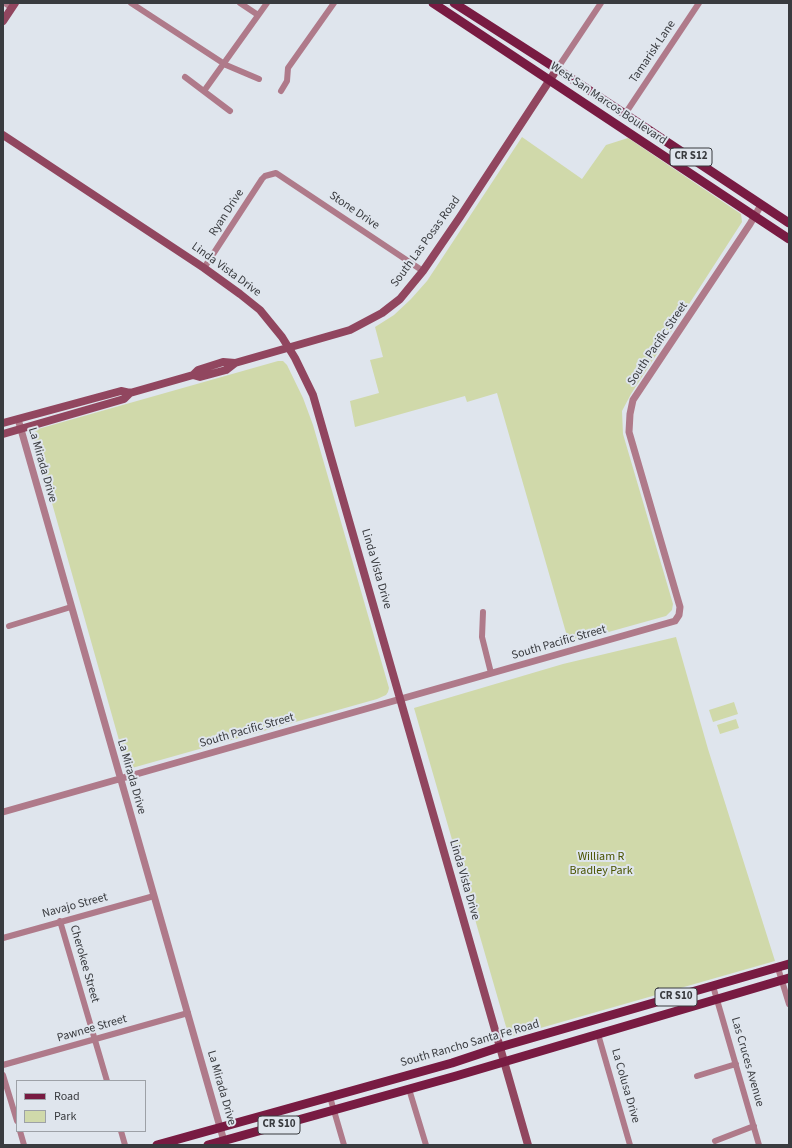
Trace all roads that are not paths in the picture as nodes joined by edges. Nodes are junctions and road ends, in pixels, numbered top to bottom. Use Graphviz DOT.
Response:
graph roads {
  1 [pos="131,3"];
  2 [pos="240,3"];
  3 [pos="267,3"];
  4 [pos="334,3"];
  5 [pos="433,3"];
  6 [pos="444,3"];
  7 [pos="454,3"];
  8 [pos="601,3"];
  9 [pos="699,3"];
  10 [pos="11,5"];
  11 [pos="258,15"];
  12 [pos="480,19"];
  13 [pos="3,21"];
  14 [pos="223,63"];
  15 [pos="557,69"];
  16 [pos="184,77"];
  17 [pos="259,79"];
  18 [pos="550,80"];
  19 [pos="204,91"];
  20 [pos="281,91"];
  21 [pos="230,111"];
  22 [pos="624,114"];
  23 [pos="3,135"];
  24 [pos="271,174"];
  25 [pos="761,205"];
  26 [pos="754,216"];
  27 [pos="789,223"];
  28 [pos="789,239"];
  29 [pos="204,268"];
  30 [pos="423,271"];
  31 [pos="289,347"];
  32 [pos="130,393"];
  33 [pos="18,419"];
  34 [pos="3,423"];
  35 [pos="20,429"];
  36 [pos="3,434"];
  37 [pos="71,607"];
  38 [pos="483,612"];
  39 [pos="9,626"];
  40 [pos="491,673"];
  41 [pos="401,699"];
  42 [pos="120,779"];
  43 [pos="3,812"];
  44 [pos="154,896"];
  45 [pos="60,922"];
  46 [pos="3,938"];
  47 [pos="789,964"];
  48 [pos="778,968"];
  49 [pos="785,979"];
  50 [pos="713,986"];
  51 [pos="717,999"];
  52 [pos="789,1004"];
  53 [pos="188,1013"];
  54 [pos="598,1034"];
  55 [pos="95,1039"];
  56 [pos="500,1047"];
  57 [pos="504,1061"];
  58 [pos="736,1064"];
  59 [pos="3,1066"];
  60 [pos="3,1075"];
  61 [pos="697,1076"];
  62 [pos="107,1080"];
  63 [pos="409,1089"];
  64 [pos="330,1097"];
  65 [pos="334,1110"];
  66 [pos="16,1118"];
  67 [pos="754,1126"];
  68 [pos="221,1128"];
  69 [pos="20,1132"];
  70 [pos="121,1132"];
  71 [pos="224,1141"];
  72 [pos="715,1141"];
  73 [pos="24,1145"];
  74 [pos="125,1145"];
  75 [pos="157,1145"];
  76 [pos="208,1145"];
  77 [pos="344,1145"];
  78 [pos="426,1145"];
  79 [pos="528,1145"];
  80 [pos="630,1145"];
  81 [pos="760,1145"];
  1 -- 14 [label="street"];
  2 -- 11 [label="street"];
  3 -- 11 [label="street"];
  4 -- 20 [label="street"];
  5 -- 18 [label="main road, West San Marcos Boulevard / CR S12"];
  6 -- 12 [label="main road"];
  7 -- 12 [label="main road, West San Marcos Boulevard / CR S12"];
  8 -- 15 [label="street"];
  9 -- 22 [label="street, Tamarisk Lane"];
  10 -- 13 [label="main road"];
  11 -- 14 [label="street"];
  12 -- 15 [label="main road, West San Marcos Boulevard / CR S12"];
  14 -- 17 [label="street"];
  14 -- 19 [label="street"];
  15 -- 18 [label="main road, South Las Posas Road"];
  15 -- 22 [label="main road, West San Marcos Boulevard / CR S12"];
  16 -- 19 [label="street"];
  18 -- 26 [label="main road, West San Marcos Boulevard / CR S12"];
  18 -- 30 [label="main road, South Las Posas Road"];
  19 -- 21 [label="street"];
  22 -- 25 [label="main road, West San Marcos Boulevard / CR S12"];
  23 -- 29 [label="main road, Linda Vista Drive"];
  24 -- 29 [label="street, Ryan Drive"];
  24 -- 30 [label="street, Stone Drive"];
  25 -- 26 [label="street, South Pacific Street"];
  25 -- 27 [label="main road, West San Marcos Boulevard / CR S12"];
  26 -- 28 [label="main road, West San Marcos Boulevard / CR S12"];
  26 -- 40 [label="street, South Pacific Street"];
  29 -- 31 [label="main road, Linda Vista Drive"];
  30 -- 31 [label="main road, South Las Posas Road"];
  31 -- 32 [label="main road, South Las Posas Road"];
  31 -- 41 [label="main road, Linda Vista Drive"];
  32 -- 33 [label="main road, South Las Posas Road"];
  32 -- 35 [label="main road, South Las Posas Road"];
  33 -- 34 [label="main road, South Las Posas Road"];
  33 -- 35 [label="street, La Mirada Drive"];
  35 -- 36 [label="main road, South Las Posas Road"];
  35 -- 37 [label="street, La Mirada Drive"];
  37 -- 39 [label="street"];
  37 -- 42 [label="street, La Mirada Drive"];
  38 -- 40 [label="street"];
  40 -- 41 [label="street, South Pacific Street"];
  41 -- 42 [label="street, South Pacific Street"];
  41 -- 56 [label="main road, Linda Vista Drive"];
  42 -- 43 [label="street, South Pacific Street"];
  42 -- 44 [label="street, La Mirada Drive"];
  44 -- 45 [label="street, Navajo Street"];
  44 -- 53 [label="street, La Mirada Drive"];
  45 -- 46 [label="street, Navajo Street"];
  45 -- 55 [label="street, Cherokee Street"];
  47 -- 48 [label="main road, South Rancho Santa Fe Road / CR S10"];
  48 -- 49 [label="street"];
  48 -- 50 [label="main road, South Rancho Santa Fe Road / CR S10"];
  49 -- 51 [label="main road, CR S10"];
  49 -- 52 [label="street"];
  50 -- 51 [label="street, Las Cruces Avenue"];
  50 -- 56 [label="main road, South Rancho Santa Fe Road / CR S10"];
  51 -- 54 [label="main road, CR S10"];
  51 -- 58 [label="street, Las Cruces Avenue"];
  53 -- 55 [label="street, Pawnee Street"];
  53 -- 68 [label="street, La Mirada Drive"];
  54 -- 57 [label="main road, CR S10"];
  54 -- 80 [label="street, La Colusa Drive"];
  55 -- 59 [label="street, Pawnee Street"];
  55 -- 62 [label="street, Cherokee Street"];
  56 -- 57 [label="main road, Linda Vista Drive"];
  56 -- 64 [label="main road, South Rancho Santa Fe Road / CR S10"];
  57 -- 63 [label="main road, CR S10"];
  57 -- 79 [label="main road, Linda Vista Drive"];
  58 -- 61 [label="street"];
  58 -- 67 [label="street, Las Cruces Avenue"];
  60 -- 66 [label="street"];
  63 -- 65 [label="main road, CR S10"];
  63 -- 78 [label="street"];
  64 -- 65 [label="street"];
  64 -- 68 [label="main road, South Rancho Santa Fe Road / CR S10"];
  65 -- 71 [label="main road, CR S10"];
  65 -- 77 [label="street"];
  67 -- 72 [label="street"];
  67 -- 81 [label="street, Las Cruces Avenue"];
  68 -- 71 [label="street, La Mirada Drive"];
  68 -- 75 [label="main road, South Rancho Santa Fe Road / CR S10"];
  69 -- 73 [label="street"];
  70 -- 74 [label="street"];
  71 -- 76 [label="main road, CR S10"];
}
